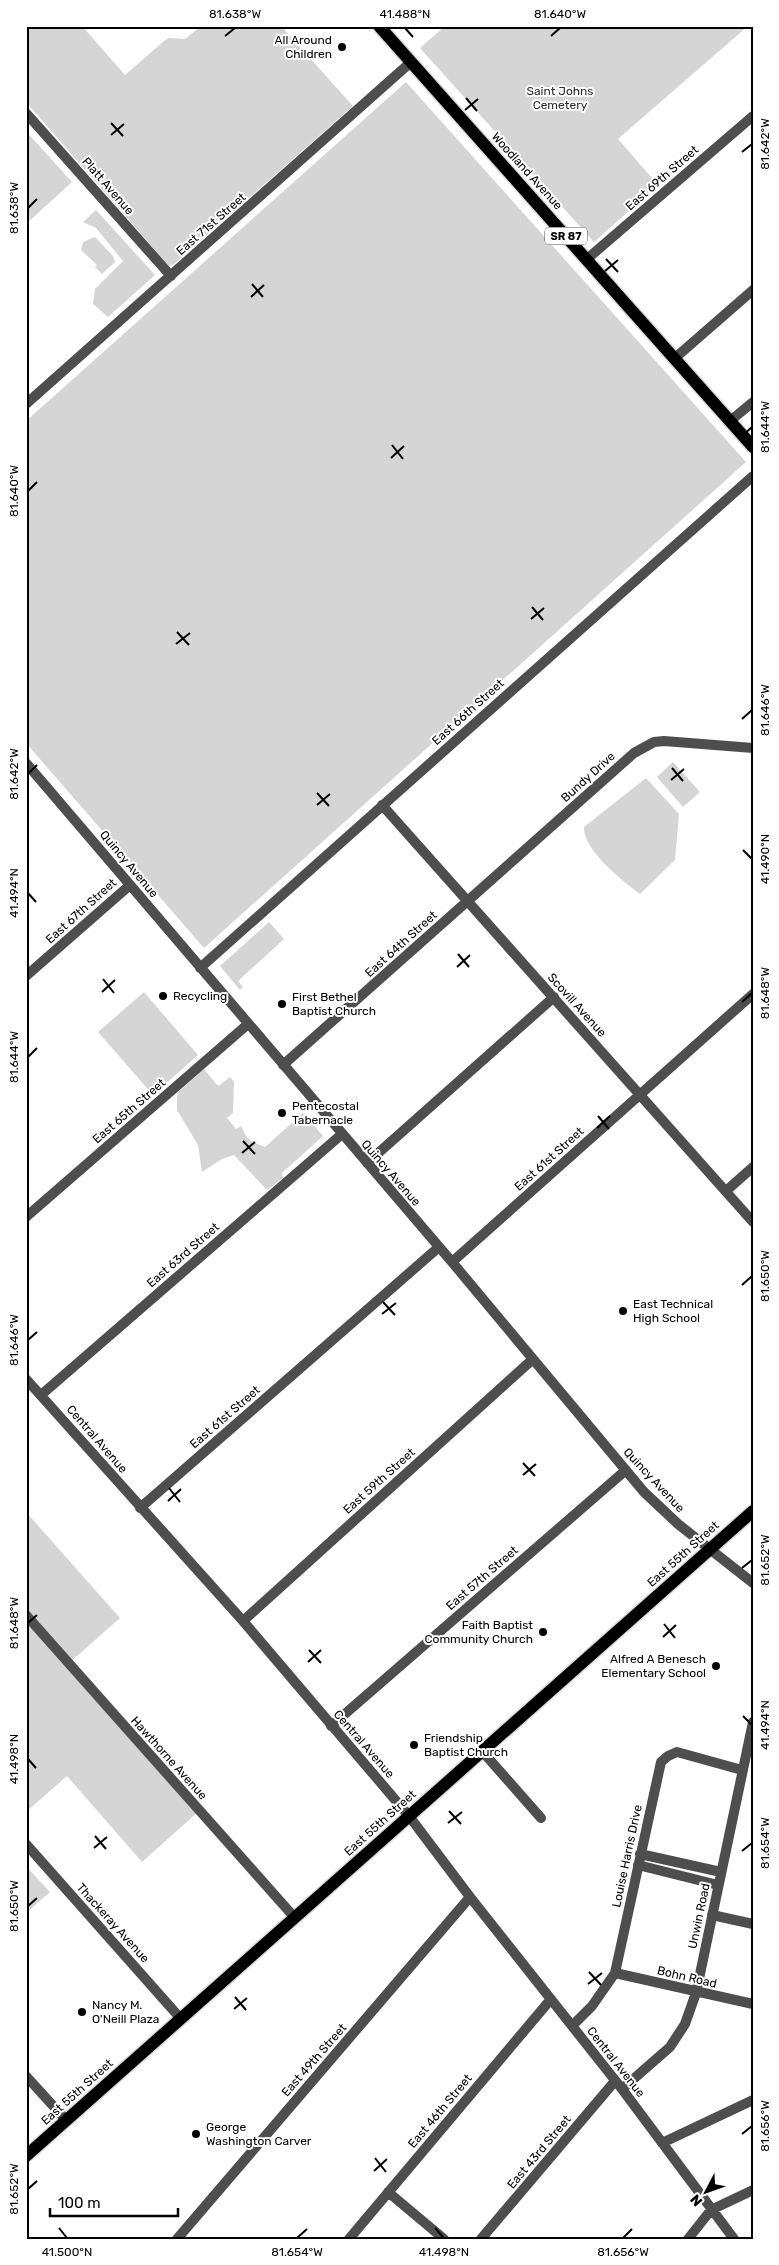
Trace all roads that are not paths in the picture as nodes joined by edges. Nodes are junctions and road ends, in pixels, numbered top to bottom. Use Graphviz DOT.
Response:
graph roads {
  1 [pos="379,26"];
  2 [pos="411,62"];
  3 [pos="26,113"];
  4 [pos="753,116"];
  5 [pos="587,259"];
  6 [pos="171,276"];
  7 [pos="753,290"];
  8 [pos="675,358"];
  9 [pos="753,402"];
  10 [pos="26,404"];
  11 [pos="730,421"];
  12 [pos="753,446"];
  13 [pos="753,476"];
  14 [pos="753,748"];
  15 [pos="26,763"];
  16 [pos="382,805"];
  17 [pos="130,885"];
  18 [pos="467,901"];
  19 [pos="200,968"];
  20 [pos="26,976"];
  21 [pos="753,994"];
  22 [pos="554,997"];
  23 [pos="248,1024"];
  24 [pos="283,1066"];
  25 [pos="641,1094"];
  26 [pos="342,1134"];
  27 [pos="367,1163"];
  28 [pos="753,1167"];
  29 [pos="726,1191"];
  30 [pos="26,1217"];
  31 [pos="753,1222"];
  32 [pos="439,1247"];
  33 [pos="452,1262"];
  34 [pos="533,1359"];
  35 [pos="26,1379"];
  36 [pos="41,1395"];
  37 [pos="626,1470"];
  38 [pos="140,1508"];
  39 [pos="753,1511"];
  40 [pos="710,1549"];
  41 [pos="753,1583"];
  42 [pos="26,1615"];
  43 [pos="243,1621"];
  44 [pos="753,1722"];
  45 [pos="331,1726"];
  46 [pos="482,1751"];
  47 [pos="742,1770"];
  48 [pos="409,1816"];
  49 [pos="541,1818"];
  50 [pos="26,1844"];
  51 [pos="640,1854"];
  52 [pos="638,1865"];
  53 [pos="721,1872"];
  54 [pos="718,1885"];
  55 [pos="470,1897"];
  56 [pos="712,1915"];
  57 [pos="295,1918"];
  58 [pos="753,1924"];
  59 [pos="615,1973"];
  60 [pos="696,1992"];
  61 [pos="551,1999"];
  62 [pos="753,2004"];
  63 [pos="180,2019"];
  64 [pos="572,2026"];
  65 [pos="26,2076"];
  66 [pos="619,2085"];
  67 [pos="753,2100"];
  68 [pos="66,2120"];
  69 [pos="662,2143"];
  70 [pos="26,2156"];
  71 [pos="753,2190"];
  72 [pos="388,2192"];
  73 [pos="712,2210"];
  74 [pos="177,2239"];
  75 [pos="349,2239"];
  76 [pos="444,2239"];
  77 [pos="481,2239"];
  78 [pos="688,2239"];
  79 [pos="734,2239"];
  1 -- 2 [label="main road, Woodland Avenue / SR 87"];
  2 -- 5 [label="main road, Woodland Avenue / SR 87"];
  2 -- 6 [label="street, East 71st Street"];
  3 -- 6 [label="street, Platt Avenue"];
  4 -- 5 [label="street, East 69th Street"];
  5 -- 8 [label="main road, Woodland Avenue / SR 87"];
  6 -- 10 [label="street, East 71st Street"];
  7 -- 8 [label="street"];
  8 -- 11 [label="main road, Woodland Avenue / SR 87"];
  9 -- 11 [label="street"];
  11 -- 12 [label="main road, Woodland Avenue / SR 87"];
  13 -- 16 [label="street, East 66th Street"];
  14 -- 18 [label="street, Bundy Drive"];
  15 -- 17 [label="street, Quincy Avenue"];
  16 -- 18 [label="street, Scovill Avenue"];
  16 -- 19 [label="street, East 66th Street"];
  17 -- 19 [label="street, Quincy Avenue"];
  17 -- 20 [label="street, East 67th Street"];
  18 -- 22 [label="street, Scovill Avenue"];
  18 -- 24 [label="street, East 64th Street"];
  19 -- 23 [label="street, Quincy Avenue"];
  21 -- 25 [label="street, East 61st Street"];
  22 -- 25 [label="street, Scovill Avenue"];
  22 -- 27 [label="street"];
  23 -- 24 [label="street, Quincy Avenue"];
  23 -- 30 [label="street, East 65th Street"];
  24 -- 26 [label="street, Quincy Avenue"];
  25 -- 29 [label="street, Scovill Avenue"];
  25 -- 33 [label="street, East 61st Street"];
  26 -- 27 [label="street, Quincy Avenue"];
  26 -- 36 [label="street, East 63rd Street"];
  27 -- 32 [label="street, Quincy Avenue"];
  28 -- 29 [label="street"];
  29 -- 31 [label="street, Scovill Avenue"];
  32 -- 33 [label="street, Quincy Avenue"];
  32 -- 38 [label="street, East 61st Street"];
  33 -- 34 [label="street, Quincy Avenue"];
  34 -- 37 [label="street, Quincy Avenue"];
  34 -- 43 [label="street, East 59th Street"];
  35 -- 36 [label="street, Central Avenue"];
  36 -- 38 [label="street, Central Avenue"];
  37 -- 40 [label="street, Quincy Avenue"];
  37 -- 45 [label="street, East 57th Street"];
  38 -- 43 [label="street, Central Avenue"];
  39 -- 40 [label="main road, East 55th Street"];
  40 -- 41 [label="street, Quincy Avenue"];
  40 -- 46 [label="main road, East 55th Street"];
  42 -- 57 [label="street, Hawthorne Avenue"];
  43 -- 45 [label="street, Central Avenue"];
  44 -- 47 [label="street, Unwin Road"];
  45 -- 48 [label="street, Central Avenue"];
  46 -- 48 [label="main road, East 55th Street"];
  46 -- 49 [label="street"];
  47 -- 51 [label="street, Louise Harris Drive"];
  47 -- 53 [label="street, Unwin Road"];
  48 -- 55 [label="street, Central Avenue"];
  48 -- 57 [label="main road, East 55th Street"];
  50 -- 63 [label="street, Thackeray Avenue"];
  51 -- 52 [label="street, Louise Harris Drive"];
  51 -- 53 [label="street"];
  52 -- 54 [label="street"];
  52 -- 59 [label="street, Louise Harris Drive"];
  53 -- 54 [label="street, Unwin Road"];
  54 -- 56 [label="street, Unwin Road"];
  55 -- 61 [label="street, Central Avenue"];
  55 -- 74 [label="street, East 49th Street"];
  56 -- 58 [label="street"];
  56 -- 60 [label="street, Unwin Road"];
  57 -- 63 [label="main road, East 55th Street"];
  59 -- 60 [label="street, Bohn Road"];
  59 -- 64 [label="street, Louise Harris Drive"];
  60 -- 62 [label="street, Bohn Road"];
  60 -- 66 [label="street, Unwin Road"];
  61 -- 64 [label="street, Central Avenue"];
  61 -- 72 [label="street, East 46th Street"];
  63 -- 68 [label="main road, East 55th Street"];
  64 -- 66 [label="street, Central Avenue"];
  65 -- 68 [label="street"];
  66 -- 69 [label="street, Central Avenue"];
  66 -- 77 [label="street, East 43rd Street"];
  67 -- 69 [label="street"];
  68 -- 70 [label="main road, East 55th Street"];
  69 -- 73 [label="street, Central Avenue"];
  71 -- 73 [label="street"];
  72 -- 75 [label="street, East 46th Street"];
  72 -- 76 [label="street"];
  73 -- 78 [label="street"];
  73 -- 79 [label="street, Central Avenue"];
}
